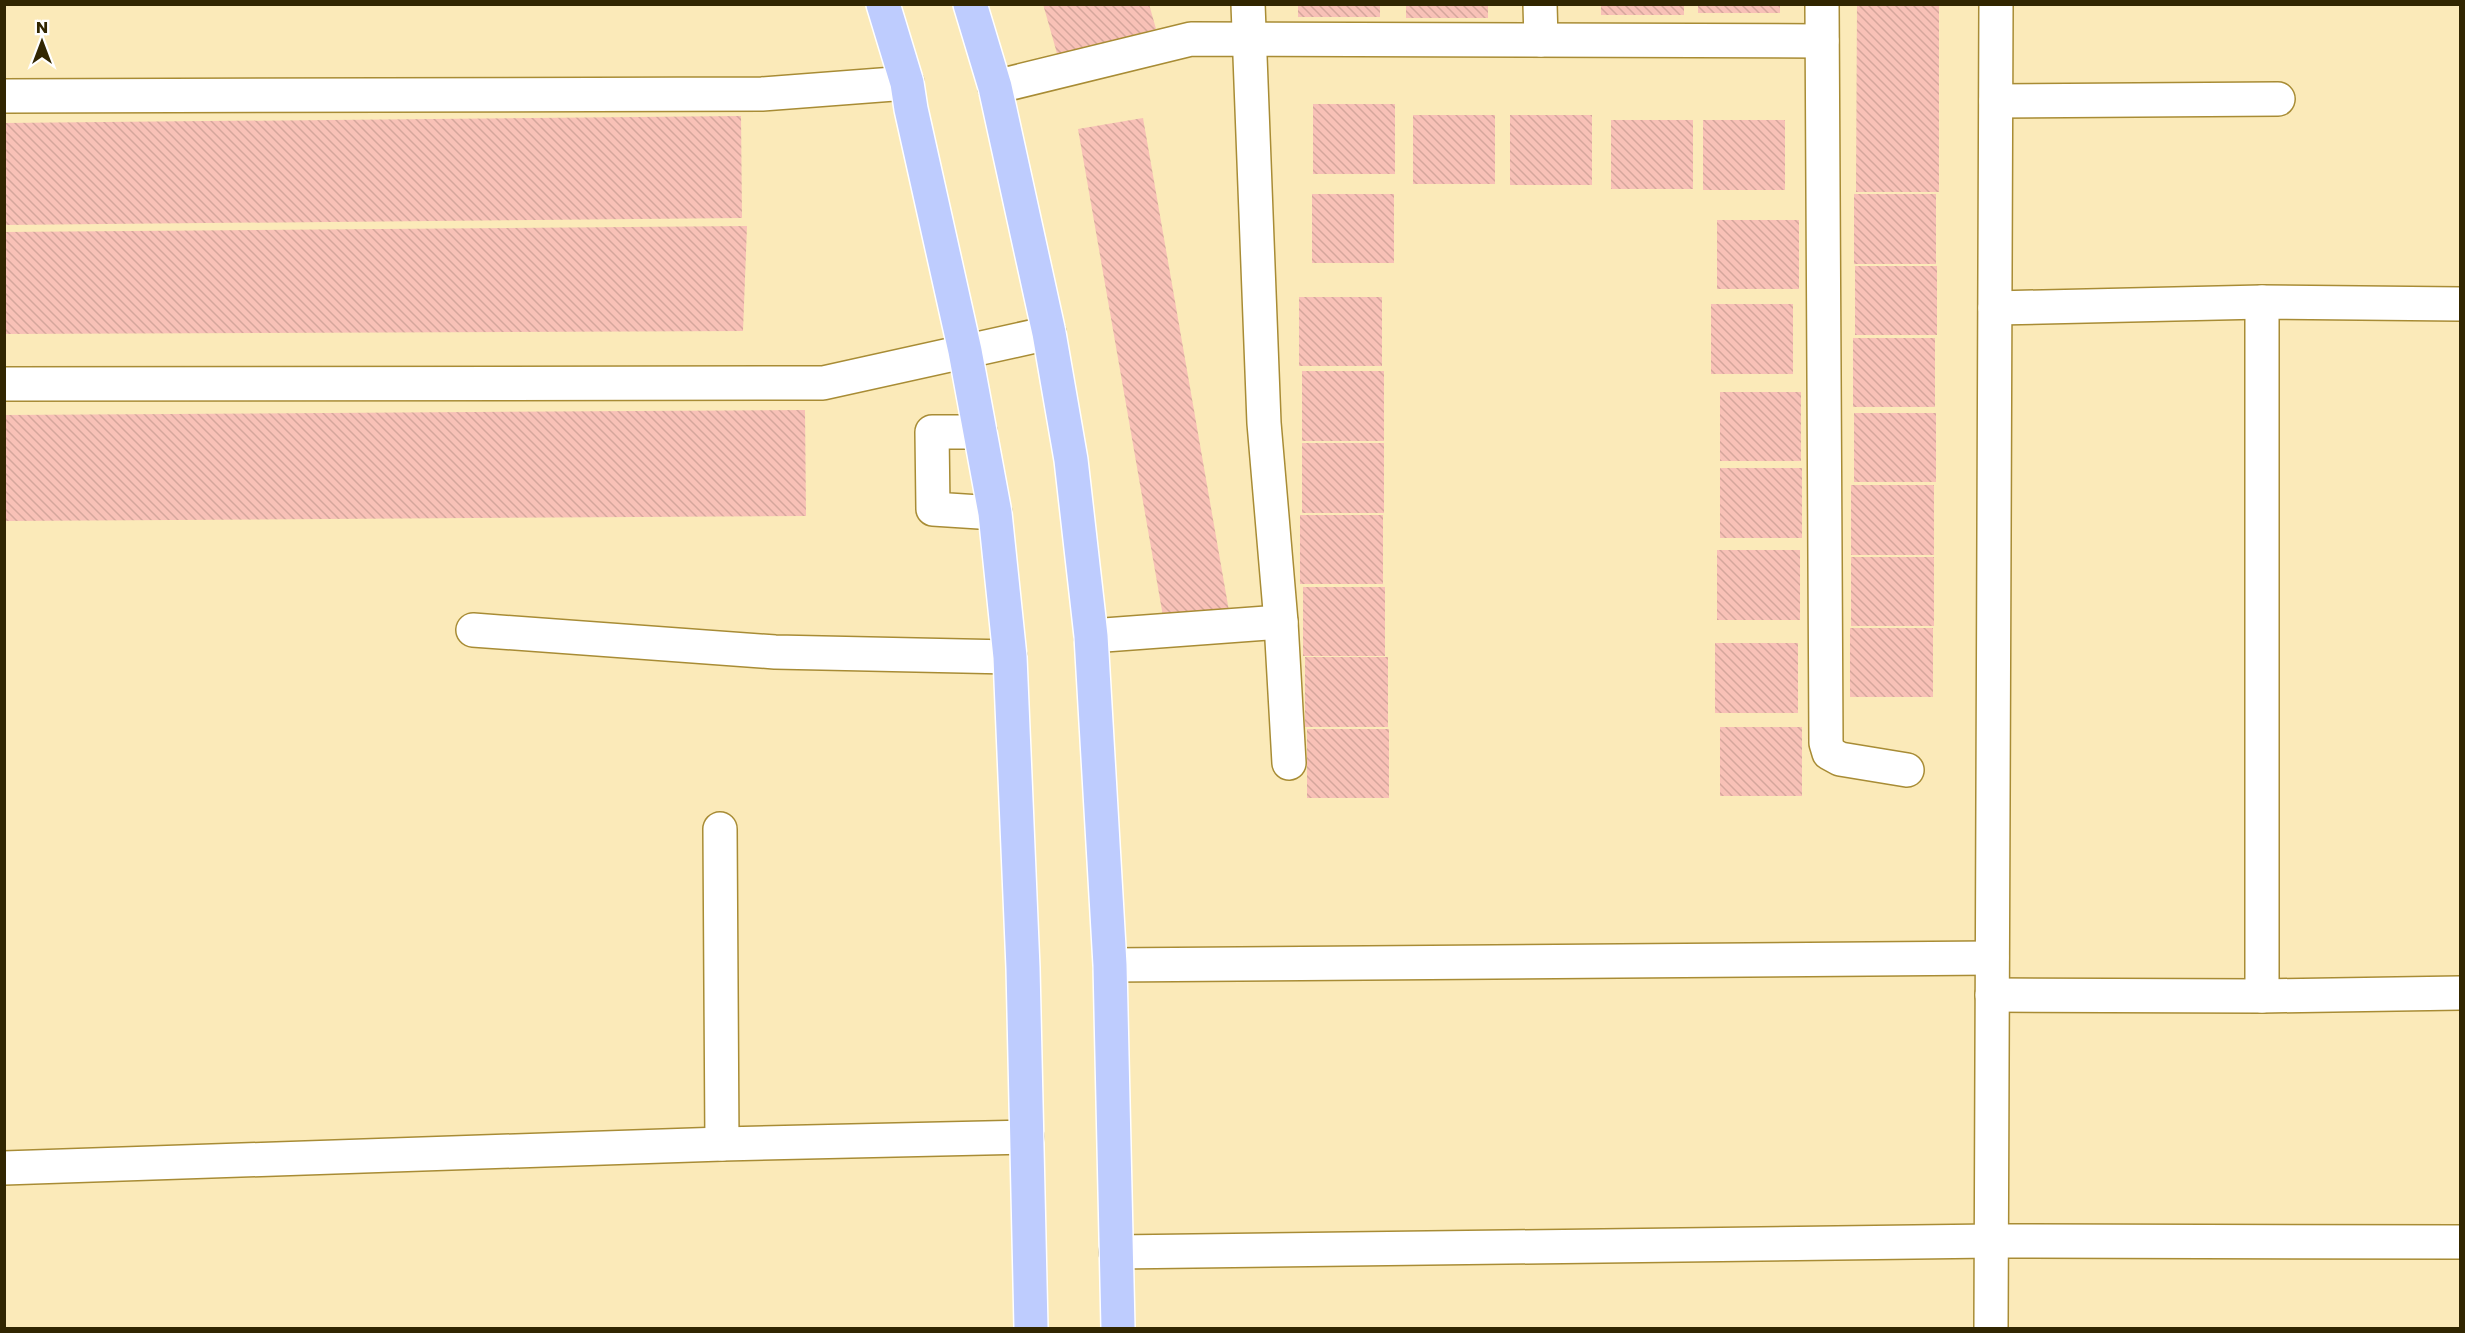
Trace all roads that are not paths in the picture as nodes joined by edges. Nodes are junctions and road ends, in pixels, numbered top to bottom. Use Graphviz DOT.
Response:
graph roads {
  1 [pos="883,4"];
  2 [pos="970,4"];
  3 [pos="1248,4"];
  4 [pos="1540,4"];
  5 [pos="1821,4"];
  6 [pos="1996,4"];
  7 [pos="1248,39"];
  8 [pos="1541,40"];
  9 [pos="1822,40"];
  10 [pos="908,83"];
  11 [pos="995,87"];
  12 [pos="4,96"];
  13 [pos="2277,99"];
  14 [pos="1996,101"];
  15 [pos="2262,303"];
  16 [pos="2460,303"];
  17 [pos="1995,308"];
  18 [pos="1049,333"];
  19 [pos="965,351"];
  20 [pos="4,384"];
  21 [pos="980,432"];
  22 [pos="995,513"];
  23 [pos="1281,622"];
  24 [pos="473,630"];
  25 [pos="1092,636"];
  26 [pos="1010,657"];
  27 [pos="1289,763"];
  28 [pos="1907,770"];
  29 [pos="720,829"];
  30 [pos="1992,958"];
  31 [pos="1110,965"];
  32 [pos="2460,993"];
  33 [pos="1992,995"];
  34 [pos="2262,996"];
  35 [pos="1027,1137"];
  36 [pos="722,1144"];
  37 [pos="4,1168"];
  38 [pos="1992,1241"];
  39 [pos="2460,1242"];
  40 [pos="1116,1252"];
  41 [pos="1031,1329"];
  42 [pos="1118,1329"];
  43 [pos="1991,1329"];
  1 -- 10 [label="main road"];
  2 -- 11 [label="main road"];
  3 -- 7 [label="street"];
  4 -- 8 [label="street"];
  5 -- 9 [label="street"];
  6 -- 14 [label="street"];
  7 -- 8 [label="street"];
  7 -- 11 [label="street"];
  7 -- 23 [label="street"];
  8 -- 9 [label="street"];
  9 -- 28 [label="street"];
  10 -- 12 [label="street"];
  10 -- 19 [label="main road"];
  11 -- 18 [label="main road"];
  13 -- 14 [label="street"];
  14 -- 17 [label="street"];
  15 -- 16 [label="street"];
  15 -- 17 [label="street"];
  15 -- 34 [label="street"];
  17 -- 30 [label="street"];
  18 -- 19 [label="street"];
  18 -- 25 [label="main road"];
  19 -- 20 [label="street"];
  19 -- 21 [label="main road"];
  21 -- 22 [label="main road"];
  21 -- 22 [label="street"];
  22 -- 26 [label="main road"];
  23 -- 25 [label="street"];
  23 -- 27 [label="street"];
  24 -- 26 [label="street"];
  25 -- 31 [label="main road"];
  26 -- 35 [label="main road"];
  29 -- 36 [label="street"];
  30 -- 31 [label="street"];
  30 -- 33 [label="street"];
  31 -- 40 [label="main road"];
  32 -- 34 [label="street"];
  33 -- 34 [label="street"];
  33 -- 38 [label="street"];
  35 -- 36 [label="street"];
  35 -- 41 [label="main road"];
  36 -- 37 [label="street"];
  38 -- 39 [label="street"];
  38 -- 40 [label="street"];
  38 -- 43 [label="street"];
  40 -- 42 [label="main road"];
}
